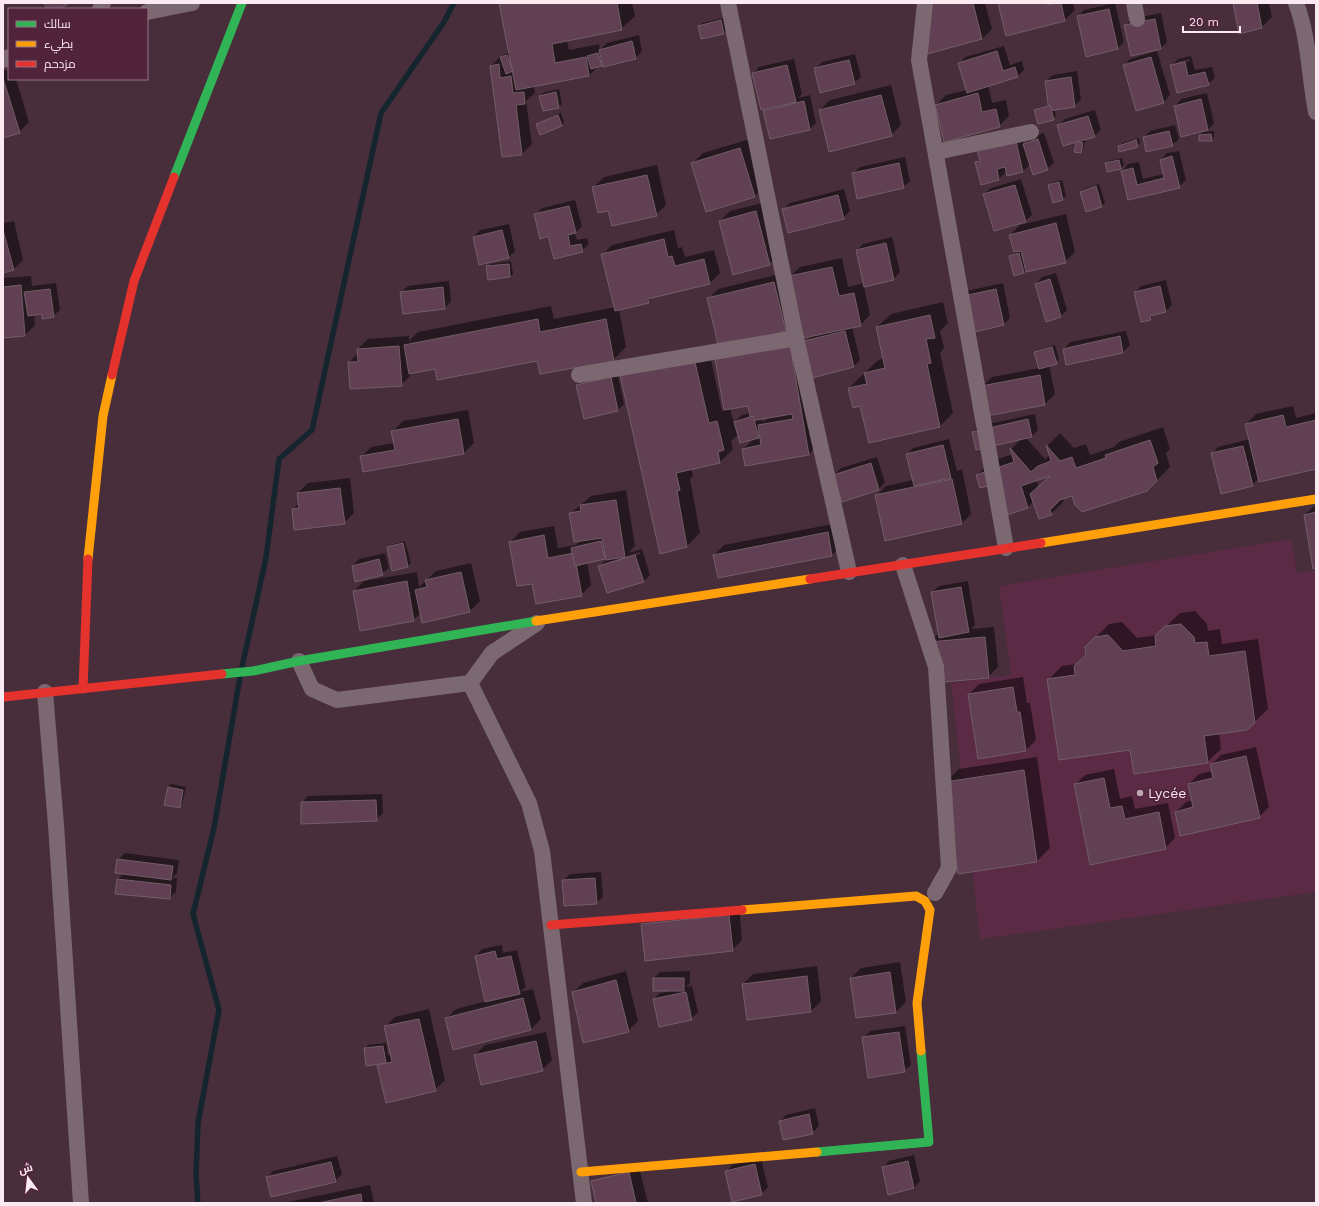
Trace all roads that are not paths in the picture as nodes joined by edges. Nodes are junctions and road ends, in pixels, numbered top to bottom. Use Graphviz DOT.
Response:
graph roads {
  1 [pos="192,3"];
  2 [pos="242,3"];
  3 [pos="728,3"];
  4 [pos="925,3"];
  5 [pos="1296,3"];
  6 [pos="148,12"];
  7 [pos="1316,112"];
  8 [pos="1031,132"];
  9 [pos="936,152"];
  10 [pos="796,338"];
  11 [pos="579,374"];
  12 [pos="1316,499"];
  13 [pos="1006,548"];
  14 [pos="903,565"];
  15 [pos="849,572"];
  16 [pos="542,620"];
  17 [pos="299,661"];
  18 [pos="470,683"];
  19 [pos="83,689"];
  20 [pos="45,692"];
  21 [pos="3,697"];
  22 [pos="936,893"];
  23 [pos="550,925"];
  24 [pos="581,1172"];
  25 [pos="81,1203"];
  26 [pos="584,1203"];
  1 -- 6 [label="street"];
  2 -- 19 [label="street"];
  3 -- 10 [label="street"];
  4 -- 9 [label="street"];
  5 -- 7 [label="street"];
  8 -- 9 [label="street"];
  9 -- 13 [label="street"];
  10 -- 11 [label="street"];
  10 -- 15 [label="street"];
  12 -- 13 [label="street"];
  13 -- 14 [label="street"];
  14 -- 15 [label="street"];
  14 -- 22 [label="street"];
  15 -- 16 [label="street"];
  16 -- 17 [label="street"];
  16 -- 18 [label="street"];
  17 -- 18 [label="street"];
  17 -- 19 [label="street"];
  18 -- 23 [label="street"];
  19 -- 20 [label="street"];
  20 -- 21 [label="street"];
  20 -- 25 [label="street"];
  23 -- 24 [label="street"];
  23 -- 24 [label="street"];
  24 -- 26 [label="street"];
}
